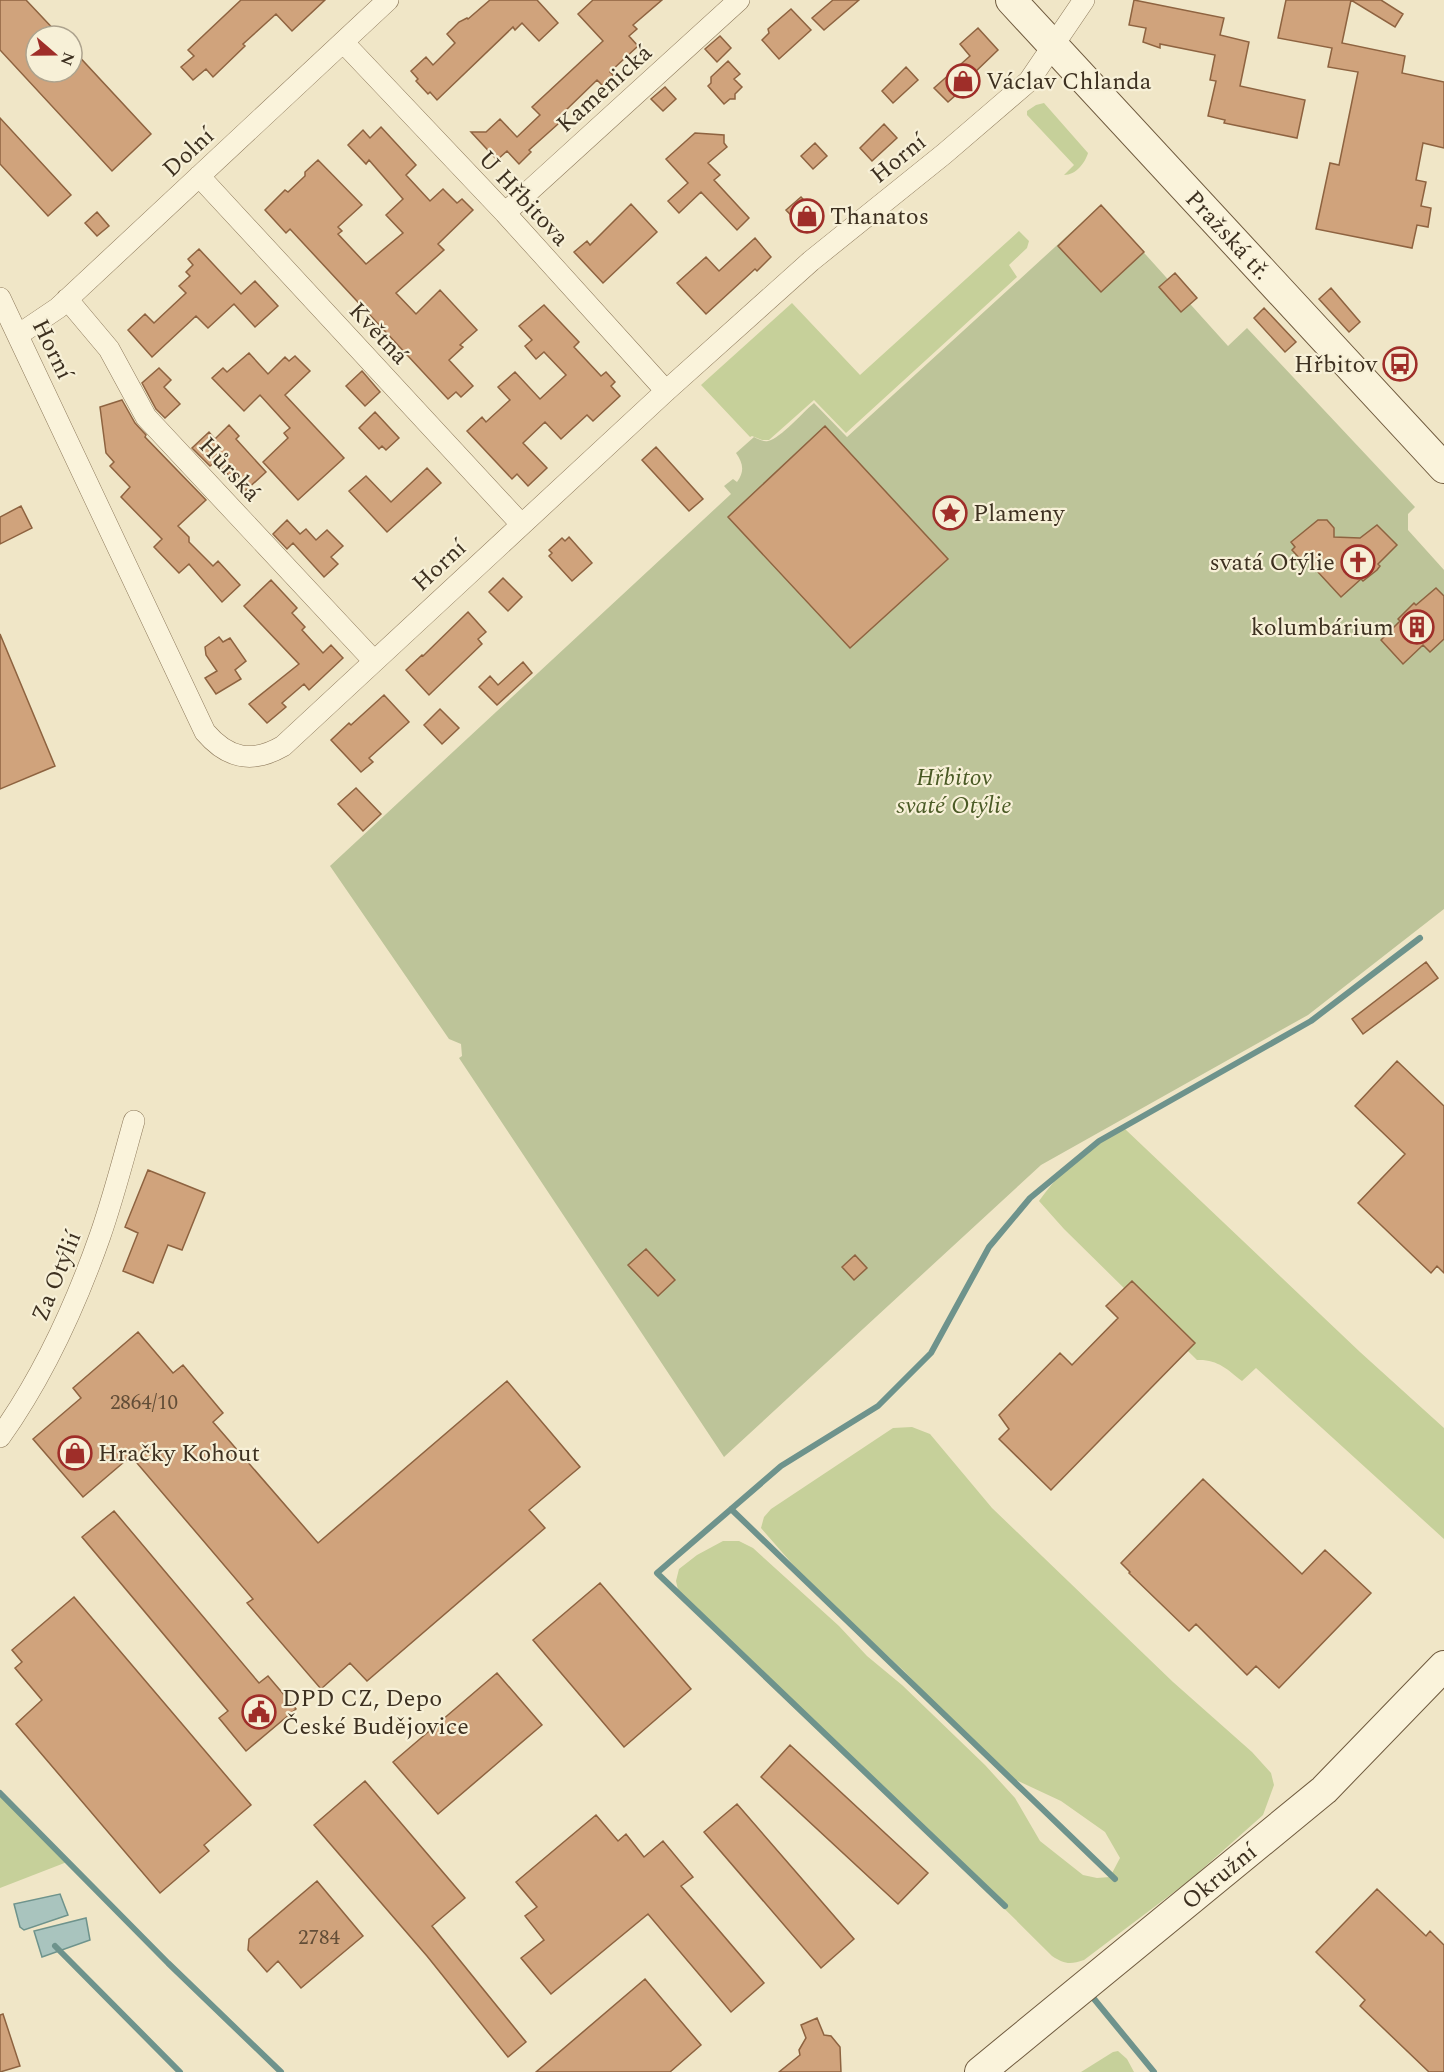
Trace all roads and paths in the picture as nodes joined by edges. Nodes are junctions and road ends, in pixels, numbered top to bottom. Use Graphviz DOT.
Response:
graph roads {
  1 [pos="388,0"];
  2 [pos="739,0"];
  3 [pos="1011,0"];
  4 [pos="1084,0"];
  5 [pos="343,42"];
  6 [pos="1054,44"];
  7 [pos="199,176"];
  8 [pos="505,213"];
  9 [pos="0,298"];
  10 [pos="67,299"];
  11 [pos="18,335"];
  12 [pos="666,391"];
  13 [pos="1444,468"];
  14 [pos="521,524"];
  15 [pos="374,660"];
  16 [pos="134,1122"];
  17 [pos="0,1437"];
  18 [pos="1444,1666"];
  19 [pos="980,2072"];
  1 -- 5 [label="street, Dolní"];
  2 -- 8 [label="street, Kamenická"];
  3 -- 6 [label="main road, Pražská tř."];
  4 -- 6 [label="street, Horní"];
  5 -- 7 [label="street, Dolní"];
  5 -- 8 [label="street, U Hřbitova"];
  6 -- 12 [label="street, Horní"];
  6 -- 13 [label="main road, Pražská tř."];
  7 -- 10 [label="street, Dolní"];
  7 -- 14 [label="street, Květná"];
  8 -- 12 [label="street, U Hřbitova"];
  9 -- 11 [label="street, Horní"];
  10 -- 11 [label="street, Dolní"];
  10 -- 15 [label="street, Hůrská"];
  11 -- 15 [label="street, Horní"];
  12 -- 14 [label="street, Horní"];
  14 -- 15 [label="street, Horní"];
  16 -- 17 [label="street, Za Otýlií"];
  18 -- 19 [label="main road, Okružní"];
}
